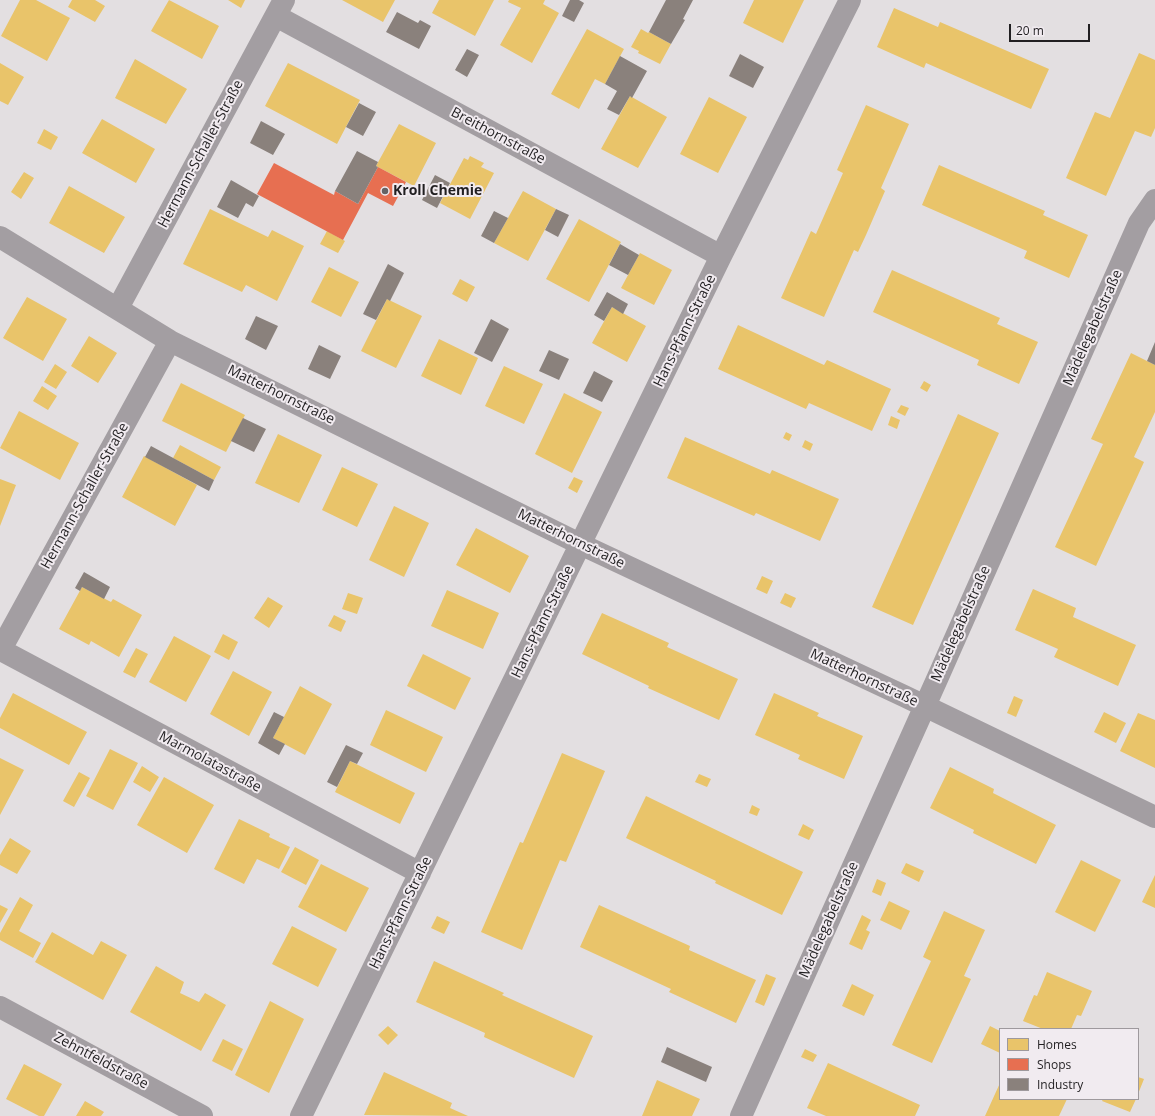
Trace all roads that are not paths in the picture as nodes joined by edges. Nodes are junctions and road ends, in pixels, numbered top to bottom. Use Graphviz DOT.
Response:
graph roads {
  1 [pos="850,0"];
  2 [pos="280,8"];
  3 [pos="1155,200"];
  4 [pos="0,237"];
  5 [pos="721,256"];
  6 [pos="118,308"];
  7 [pos="170,341"];
  8 [pos="580,544"];
  9 [pos="0,651"];
  10 [pos="925,706"];
  11 [pos="1155,817"];
  12 [pos="420,873"];
  13 [pos="0,1007"];
  14 [pos="202,1116"];
  15 [pos="301,1116"];
  16 [pos="741,1116"];
  1 -- 5 [label="street, Hans-Pfann-Straße"];
  2 -- 5 [label="street, Breithornstraße"];
  2 -- 6 [label="street, Hermann-Schaller-Straße"];
  3 -- 10 [label="street, Mädelegabelstraße"];
  4 -- 6 [label="street, Matterhornstraße"];
  5 -- 8 [label="street, Hans-Pfann-Straße"];
  6 -- 7 [label="street, Matterhornstraße"];
  7 -- 8 [label="street, Matterhornstraße"];
  7 -- 9 [label="street, Hermann-Schaller-Straße"];
  8 -- 10 [label="street, Matterhornstraße"];
  8 -- 12 [label="street, Hans-Pfann-Straße"];
  9 -- 12 [label="street, Marmolatastraße"];
  10 -- 11 [label="street, Matterhornstraße"];
  10 -- 16 [label="street, Mädelegabelstraße"];
  12 -- 15 [label="street, Hans-Pfann-Straße"];
  13 -- 14 [label="street, Zehntfeldstraße"];
}
